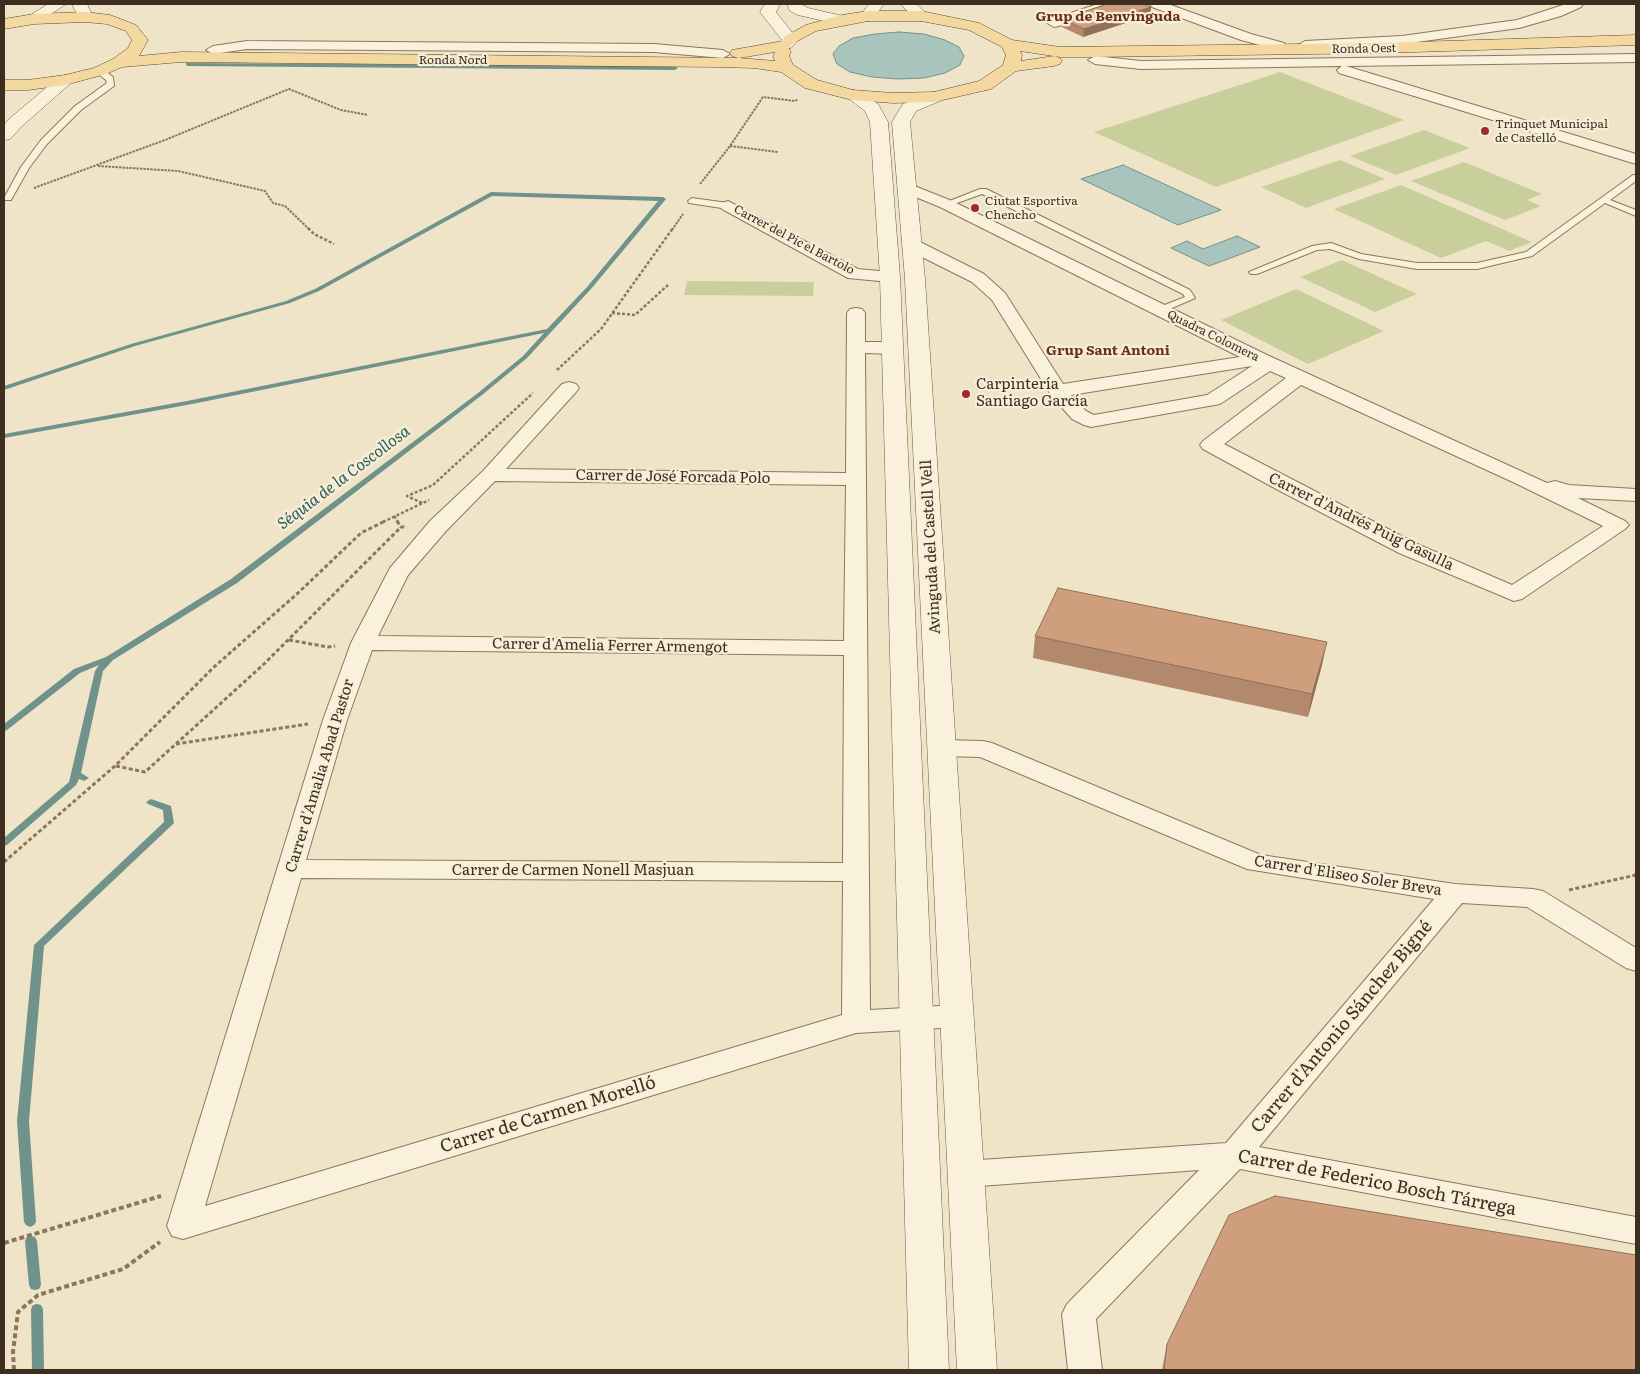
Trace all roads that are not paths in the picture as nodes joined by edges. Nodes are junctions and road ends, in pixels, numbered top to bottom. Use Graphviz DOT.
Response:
graph roads {
  1 [pos="58,4"];
  2 [pos="772,4"];
  3 [pos="794,4"];
  4 [pos="907,4"];
  5 [pos="1110,4"];
  6 [pos="1157,4"];
  7 [pos="1576,4"];
  8 [pos="82,10"];
  9 [pos="872,10"];
  10 [pos="921,16"];
  11 [pos="34,19"];
  12 [pos="842,20"];
  13 [pos="1054,22"];
  14 [pos="4,24"];
  15 [pos="140,40"];
  16 [pos="1636,40"];
  17 [pos="787,42"];
  18 [pos="1245,42"];
  19 [pos="1008,44"];
  20 [pos="1636,48"];
  21 [pos="1093,56"];
  22 [pos="1636,58"];
  23 [pos="119,62"];
  24 [pos="1389,62"];
  25 [pos="1321,64"];
  26 [pos="1011,67"];
  27 [pos="786,68"];
  28 [pos="100,71"];
  29 [pos="65,80"];
  30 [pos="1386,82"];
  31 [pos="4,85"];
  32 [pos="852,95"];
  33 [pos="934,97"];
  34 [pos="4,135"];
  35 [pos="1636,159"];
  36 [pos="1636,177"];
  37 [pos="1622,187"];
  38 [pos="907,188"];
  39 [pos="1636,191"];
  40 [pos="8,198"];
  41 [pos="1604,200"];
  42 [pos="692,201"];
  43 [pos="946,204"];
  44 [pos="728,206"];
  45 [pos="1636,213"];
  46 [pos="912,245"];
  47 [pos="1254,272"];
  48 [pos="890,277"];
  49 [pos="1160,310"];
  50 [pos="856,313"];
  51 [pos="856,347"];
  52 [pos="892,348"];
  53 [pos="1265,361"];
  54 [pos="1300,377"];
  55 [pos="562,380"];
  56 [pos="1058,391"];
  57 [pos="490,475"];
  58 [pos="856,479"];
  59 [pos="1522,479"];
  60 [pos="1636,496"];
  61 [pos="1627,529"];
  62 [pos="363,643"];
  63 [pos="856,648"];
  64 [pos="944,748"];
  65 [pos="291,869"];
  66 [pos="856,872"];
  67 [pos="1455,893"];
  68 [pos="1636,961"];
  69 [pos="957,1016"];
  70 [pos="917,1018"];
  71 [pos="856,1022"];
  72 [pos="1234,1155"];
  73 [pos="966,1174"];
  74 [pos="922,1177"];
  75 [pos="183,1226"];
  76 [pos="1636,1231"];
  77 [pos="929,1370"];
  78 [pos="977,1370"];
  79 [pos="1085,1370"];
  1 -- 11 [label="main road"];
  2 -- 17 [label="main road"];
  3 -- 12 [label="main road"];
  4 -- 10 [label="main road"];
  5 -- 13 [label="street"];
  6 -- 18 [label="street"];
  7 -- 18 [label="street, Ronda Oest"];
  8 -- 11 [label="main road"];
  8 -- 15 [label="main road"];
  9 -- 10 [label="main road, Ronda Nord"];
  9 -- 12 [label="main road, Ronda Nord"];
  10 -- 19 [label="main road, Ronda Oest"];
  11 -- 14 [label="main road"];
  12 -- 17 [label="main road, Ronda Nord"];
  15 -- 17 [label="main road, Ronda Nord"];
  15 -- 23 [label="main road"];
  16 -- 21 [label="main road, Ronda Oest"];
  17 -- 27 [label="main road"];
  18 -- 21 [label="street, Ronda Oest"];
  19 -- 21 [label="main road, Ronda Oest"];
  19 -- 26 [label="main road"];
  20 -- 21 [label="main road, Ronda Oest"];
  21 -- 25 [label="street, Ronda Oest"];
  21 -- 26 [label="main road, Ronda Oest"];
  22 -- 24 [label="street, Ronda Oest"];
  23 -- 27 [label="main road, Ronda Nord"];
  23 -- 28 [label="main road"];
  24 -- 25 [label="street, Ronda Oest"];
  24 -- 30 [label="street"];
  25 -- 30 [label="street"];
  26 -- 33 [label="main road"];
  27 -- 32 [label="main road"];
  28 -- 29 [label="main road"];
  28 -- 40 [label="lane"];
  29 -- 31 [label="main road"];
  29 -- 34 [label="main road"];
  30 -- 35 [label="street"];
  32 -- 33 [label="main road"];
  32 -- 48 [label="main road, Avinguda del Castell Vell"];
  33 -- 38 [label="main road, Avinguda del Castell Vell"];
  36 -- 37 [label="lane"];
  37 -- 39 [label="lane"];
  37 -- 41 [label="lane"];
  38 -- 43 [label="street, Quadra Colomera"];
  38 -- 46 [label="main road, Avinguda del Castell Vell"];
  41 -- 45 [label="lane"];
  41 -- 47 [label="lane"];
  42 -- 44 [label="lane"];
  43 -- 49 [label="street, Quadra Colomera"];
  43 -- 49 [label="lane"];
  44 -- 48 [label="street, Carrer del Pic el Bartolo"];
  46 -- 56 [label="street"];
  46 -- 64 [label="main road, Avinguda del Castell Vell"];
  48 -- 52 [label="main road, Avinguda del Castell Vell"];
  49 -- 53 [label="street, Quadra Colomera"];
  50 -- 51 [label="street"];
  51 -- 52 [label="street"];
  51 -- 58 [label="street"];
  52 -- 70 [label="main road, Avinguda del Castell Vell"];
  53 -- 54 [label="street, Quadra Colomera"];
  53 -- 56 [label="street"];
  53 -- 56 [label="street"];
  54 -- 59 [label="street, Quadra Colomera"];
  54 -- 61 [label="street, Carrer d'Andrés Puig Gasulla"];
  55 -- 57 [label="street, Carrer d'Amalia Abad Pastor"];
  57 -- 58 [label="street, Carrer de José Forcada Polo"];
  57 -- 62 [label="street, Carrer d'Amalia Abad Pastor"];
  58 -- 63 [label="street"];
  59 -- 60 [label="street, Quadra Colomera"];
  59 -- 61 [label="street, Quadra Colomera"];
  60 -- 61 [label="street, Quadra Colomera"];
  62 -- 63 [label="street, Carrer d'Amelia Ferrer Armengot"];
  62 -- 65 [label="street, Carrer d'Amalia Abad Pastor"];
  63 -- 66 [label="street"];
  64 -- 67 [label="street, Carrer d'Eliseo Soler Breva"];
  64 -- 69 [label="main road, Avinguda del Castell Vell"];
  65 -- 66 [label="street, Carrer de Carmen Nonell Masjuan"];
  65 -- 75 [label="street, Carrer d'Amalia Abad Pastor"];
  66 -- 71 [label="street"];
  67 -- 68 [label="street, Carrer d'Eliseo Soler Breva"];
  67 -- 72 [label="street, Carrer d'Antonio Sánchez Bigné"];
  69 -- 70 [label="street"];
  69 -- 73 [label="main road, Avinguda del Castell Vell"];
  70 -- 71 [label="street, Carrer de Carmen Morelló"];
  70 -- 74 [label="main road, Avinguda del Castell Vell"];
  71 -- 75 [label="street, Carrer de Carmen Morelló"];
  72 -- 73 [label="street, Carrer de Federico Bosch Tárrega"];
  72 -- 76 [label="street, Carrer de Federico Bosch Tárrega"];
  72 -- 79 [label="street, Carrer d'Antonio Sánchez Bigné"];
  73 -- 74 [label="main road"];
  73 -- 78 [label="main road, Avinguda del Castell Vell"];
  74 -- 77 [label="main road, Avinguda del Castell Vell"];
}
